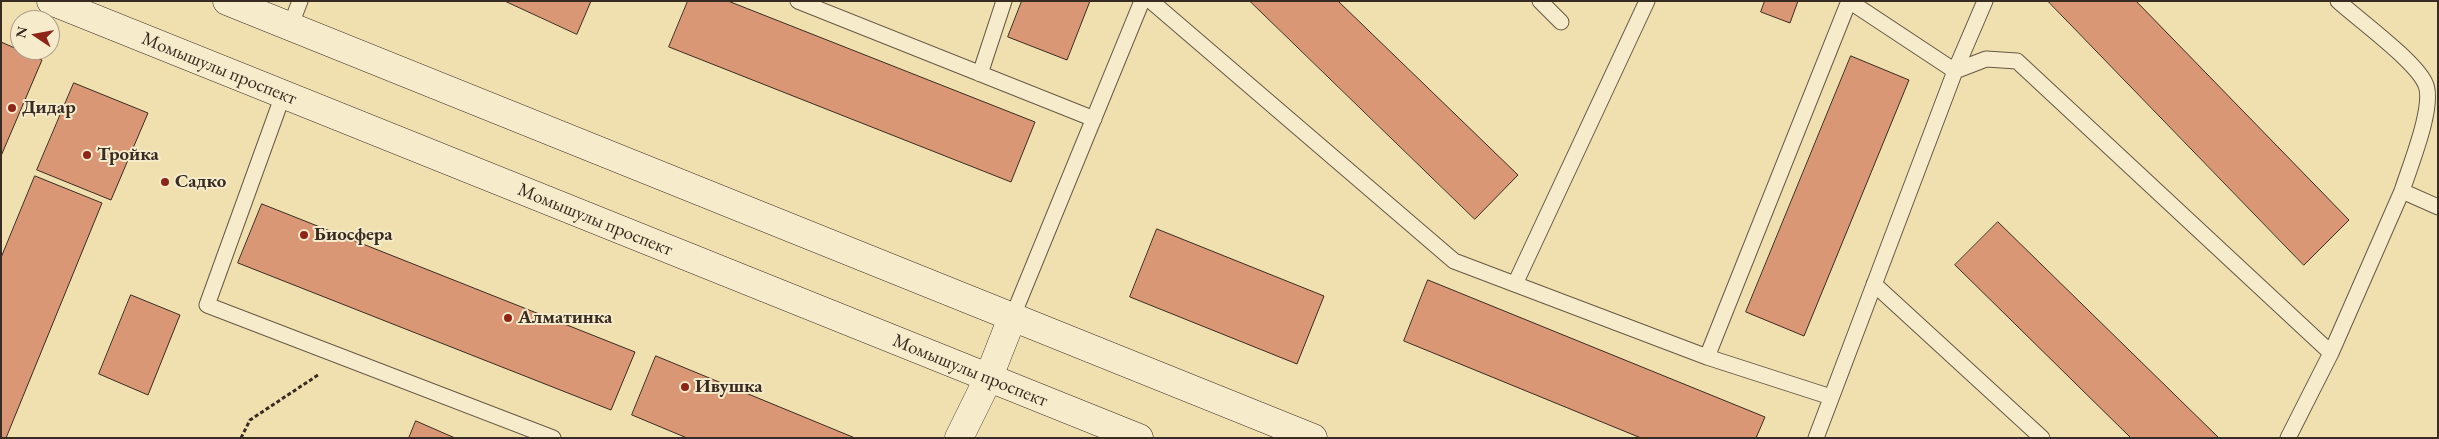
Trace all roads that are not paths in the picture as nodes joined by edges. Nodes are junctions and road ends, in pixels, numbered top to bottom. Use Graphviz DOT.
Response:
graph roads {
  1 [pos="51,1"];
  2 [pos="226,1"];
  3 [pos="300,1"];
  4 [pos="798,1"];
  5 [pos="1004,1"];
  6 [pos="1142,1"];
  7 [pos="1151,1"];
  8 [pos="1540,1"];
  9 [pos="1647,1"];
  10 [pos="1849,1"];
  11 [pos="1985,1"];
  12 [pos="2338,1"];
  13 [pos="1561,22"];
  14 [pos="290,27"];
  15 [pos="1955,71"];
  16 [pos="980,74"];
  17 [pos="283,95"];
  18 [pos="1094,119"];
  19 [pos="2402,191"];
  20 [pos="2438,207"];
  21 [pos="1514,284"];
  22 [pos="1874,284"];
  23 [pos="1012,318"];
  24 [pos="2331,353"];
  25 [pos="1707,357"];
  26 [pos="988,379"];
  27 [pos="1831,397"];
  28 [pos="553,438"];
  29 [pos="959,438"];
  30 [pos="1139,438"];
  31 [pos="1313,438"];
  32 [pos="1816,438"];
  33 [pos="2042,438"];
  34 [pos="2288,438"];
  1 -- 17 [label="street, Момышулы проспект"];
  2 -- 14 [label="street"];
  3 -- 14 [label="lane"];
  4 -- 16 [label="lane"];
  5 -- 16 [label="lane"];
  6 -- 18 [label="lane"];
  7 -- 21 [label="lane"];
  8 -- 13 [label="lane"];
  9 -- 21 [label="lane"];
  10 -- 15 [label="lane"];
  10 -- 25 [label="lane"];
  11 -- 15 [label="lane"];
  12 -- 19 [label="lane"];
  14 -- 23 [label="street"];
  15 -- 22 [label="lane"];
  15 -- 24 [label="lane"];
  16 -- 18 [label="lane"];
  17 -- 26 [label="street, Момышулы проспект"];
  17 -- 28 [label="lane"];
  18 -- 23 [label="lane"];
  19 -- 20 [label="lane"];
  19 -- 24 [label="lane"];
  21 -- 25 [label="lane"];
  22 -- 27 [label="lane"];
  22 -- 33 [label="lane"];
  23 -- 26 [label="street"];
  23 -- 31 [label="street"];
  24 -- 34 [label="lane"];
  25 -- 27 [label="lane"];
  26 -- 29 [label="street"];
  26 -- 30 [label="street, Момышулы проспект"];
  27 -- 32 [label="lane"];
}
